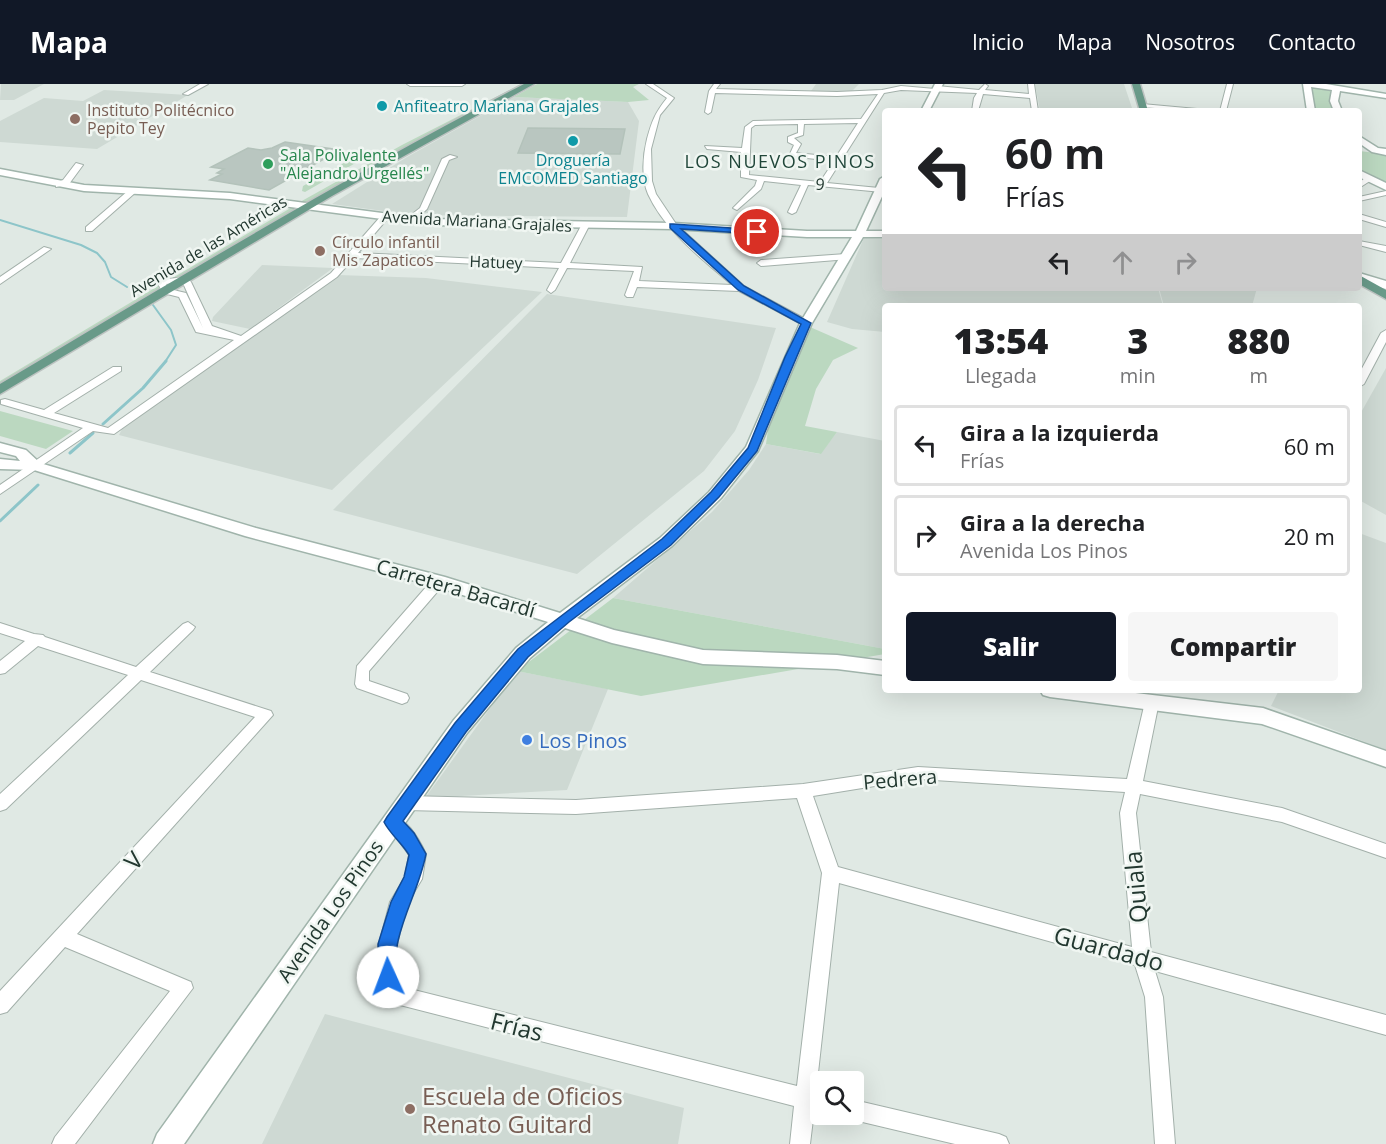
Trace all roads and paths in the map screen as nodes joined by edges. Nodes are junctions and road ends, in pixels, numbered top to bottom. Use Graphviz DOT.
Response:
graph roads {
  1 [pos="205,84"];
  2 [pos="410,84"];
  3 [pos="462,84"];
  4 [pos="517,84"];
  5 [pos="530,84"];
  6 [pos="649,84"];
  7 [pos="717,84"];
  8 [pos="778,84"];
  9 [pos="814,84"];
  10 [pos="986,84"];
  11 [pos="1031,84"];
  12 [pos="1130,84"];
  13 [pos="1136,84"];
  14 [pos="1230,84"];
  15 [pos="1309,84"];
  16 [pos="937,88"];
  17 [pos="1336,88"];
  18 [pos="712,91"];
  19 [pos="776,92"];
  20 [pos="882,92"];
  21 [pos="980,92"];
  22 [pos="808,93"];
  23 [pos="186,94"];
  24 [pos="837,94"];
  25 [pos="1034,96"];
  26 [pos="1386,96"];
  27 [pos="717,100"];
  28 [pos="927,108"];
  29 [pos="976,108"];
  30 [pos="1035,108"];
  31 [pos="1141,108"];
  32 [pos="1141,108"];
  33 [pos="1224,108"];
  34 [pos="1311,108"];
  35 [pos="1337,108"];
  36 [pos="708,112"];
  37 [pos="801,122"];
  38 [pos="863,122"];
  39 [pos="1362,144"];
  40 [pos="707,147"];
  41 [pos="745,150"];
  42 [pos="1386,152"];
  43 [pos="453,158"];
  44 [pos="838,159"];
  45 [pos="79,165"];
  46 [pos="0,172"];
  47 [pos="1362,175"];
  48 [pos="761,179"];
  49 [pos="1369,179"];
  50 [pos="805,183"];
  51 [pos="822,184"];
  52 [pos="1362,184"];
  53 [pos="59,185"];
  54 [pos="1386,188"];
  55 [pos="882,189"];
  56 [pos="132,192"];
  57 [pos="1386,193"];
  58 [pos="1362,198"];
  59 [pos="300,204"];
  60 [pos="737,208"];
  61 [pos="792,212"];
  62 [pos="1362,217"];
  63 [pos="384,218"];
  64 [pos="410,220"];
  65 [pos="1386,225"];
  66 [pos="585,226"];
  67 [pos="673,226"];
  68 [pos="89,229"];
  69 [pos="882,234"];
  70 [pos="859,235"];
  71 [pos="1362,244"];
  72 [pos="47,249"];
  73 [pos="1386,249"];
  74 [pos="353,255"];
  75 [pos="846,256"];
  76 [pos="761,263"];
  77 [pos="566,265"];
  78 [pos="1362,277"];
  79 [pos="184,279"];
  80 [pos="0,281"];
  81 [pos="635,284"];
  82 [pos="163,286"];
  83 [pos="1386,287"];
  84 [pos="741,288"];
  85 [pos="551,290"];
  86 [pos="630,295"];
  87 [pos="1386,295"];
  88 [pos="806,323"];
  89 [pos="1386,333"];
  90 [pos="241,339"];
  91 [pos="117,369"];
  92 [pos="0,378"];
  93 [pos="1362,378"];
  94 [pos="2,396"];
  95 [pos="46,413"];
  96 [pos="91,427"];
  97 [pos="0,447"];
  98 [pos="0,464"];
  99 [pos="35,466"];
  100 [pos="0,490"];
  101 [pos="439,581"];
  102 [pos="564,619"];
  103 [pos="188,627"];
  104 [pos="0,628"];
  105 [pos="38,638"];
  106 [pos="882,668"];
  107 [pos="0,669"];
  108 [pos="139,672"];
  109 [pos="1094,693"];
  110 [pos="402,698"];
  111 [pos="1152,702"];
  112 [pos="1386,759"];
  113 [pos="1135,786"];
  114 [pos="803,791"];
  115 [pos="406,803"];
  116 [pos="0,804"];
  117 [pos="393,822"];
  118 [pos="1386,851"];
  119 [pos="831,873"];
  120 [pos="63,937"];
  121 [pos="1142,957"];
  122 [pos="0,1005"];
  123 [pos="1386,1025"];
  124 [pos="815,1071"];
  125 [pos="810,1099"];
  126 [pos="810,1110"];
  127 [pos="864,1113"];
  128 [pos="969,1141"];
  129 [pos="62,1144"];
  130 [pos="167,1144"];
  131 [pos="800,1144"];
  132 [pos="999,1144"];
  133 [pos="1165,1144"];
  1 -- 23 [label="street"];
  2 -- 3 [label="street"];
  4 -- 59 [label="main road, Avenida de las Américas"];
  5 -- 59 [label="main road, Avenida de las Américas"];
  6 -- 67 [label="street"];
  7 -- 18 [label="street"];
  8 -- 19 [label="street"];
  9 -- 22 [label="street"];
  10 -- 21 [label="street"];
  11 -- 25 [label="street"];
  12 -- 31 [label="main road"];
  13 -- 32 [label="main road"];
  14 -- 33 [label="street"];
  15 -- 17 [label="street"];
  15 -- 34 [label="street"];
  16 -- 20 [label="street"];
  16 -- 21 [label="street"];
  16 -- 28 [label="street"];
  17 -- 26 [label="street"];
  17 -- 35 [label="street"];
  18 -- 19 [label="street"];
  18 -- 27 [label="street"];
  19 -- 22 [label="street"];
  20 -- 24 [label="street"];
  20 -- 38 [label="street"];
  21 -- 25 [label="street"];
  21 -- 29 [label="street"];
  22 -- 24 [label="street"];
  24 -- 27 [label="street"];
  25 -- 30 [label="street"];
  27 -- 36 [label="street"];
  37 -- 38 [label="street"];
  37 -- 41 [label="street"];
  37 -- 44 [label="street"];
  38 -- 44 [label="street"];
  39 -- 42 [label="street"];
  40 -- 41 [label="street"];
  41 -- 48 [label="street"];
  43 -- 64 [label="street"];
  44 -- 51 [label="street"];
  45 -- 53 [label="street"];
  46 -- 53 [label="street, Avenida Mariana Grajales"];
  47 -- 49 [label="street"];
  48 -- 50 [label="street, 9"];
  48 -- 60 [label="street"];
  49 -- 52 [label="street"];
  49 -- 54 [label="street"];
  50 -- 51 [label="street, 9"];
  50 -- 61 [label="street"];
  51 -- 55 [label="street, 9"];
  53 -- 56 [label="street, Avenida Mariana Grajales"];
  55 -- 70 [label="street, Avenida Los Pinos"];
  56 -- 59 [label="street, Avenida Mariana Grajales"];
  56 -- 68 [label="street"];
  57 -- 58 [label="street"];
  59 -- 63 [label="street, Avenida Mariana Grajales"];
  59 -- 79 [label="main road, Avenida de las Américas"];
  59 -- 82 [label="main road, Avenida de las Américas"];
  62 -- 65 [label="street"];
  63 -- 64 [label="street, Avenida Mariana Grajales"];
  63 -- 74 [label="street"];
  64 -- 66 [label="street, Avenida Mariana Grajales"];
  66 -- 67 [label="street, Avenida Mariana Grajales"];
  66 -- 77 [label="street"];
  67 -- 70 [label="street, Avenida Mariana Grajales"];
  67 -- 84 [label="street"];
  69 -- 70 [label="street, Avenida Mariana Grajales"];
  70 -- 75 [label="street, Avenida Los Pinos"];
  71 -- 73 [label="street"];
  72 -- 80 [label="street"];
  74 -- 77 [label="street, Hatuey"];
  74 -- 90 [label="street"];
  75 -- 76 [label="street"];
  75 -- 88 [label="street, Avenida Los Pinos"];
  77 -- 81 [label="street, Hatuey"];
  77 -- 85 [label="street"];
  78 -- 83 [label="main road"];
  78 -- 87 [label="main road"];
  79 -- 82 [label="main road, Avenida de las Américas"];
  79 -- 90 [label="street"];
  81 -- 84 [label="street"];
  81 -- 86 [label="street"];
  82 -- 90 [label="street"];
  82 -- 92 [label="main road, Avenida de las Américas"];
  82 -- 94 [label="main road, Avenida de las Américas"];
  84 -- 88 [label="street"];
  88 -- 102 [label="street, Avenida Los Pinos"];
  89 -- 93 [label="street"];
  90 -- 96 [label="street"];
  91 -- 95 [label="street"];
  94 -- 95 [label="street"];
  95 -- 96 [label="street"];
  96 -- 99 [label="street"];
  97 -- 99 [label="street, Carretera Bacardí"];
  98 -- 99 [label="street, Carretera Bacardí"];
  99 -- 100 [label="street"];
  99 -- 101 [label="street, Carretera Bacardí"];
  101 -- 102 [label="street, Carretera Bacardí"];
  101 -- 110 [label="street"];
  102 -- 106 [label="street, Carretera Bacardí"];
  102 -- 115 [label="street, Avenida Los Pinos"];
  103 -- 108 [label="street"];
  104 -- 105 [label="street"];
  105 -- 107 [label="street"];
  105 -- 108 [label="street"];
  108 -- 116 [label="street"];
  108 -- 120 [label="street, V"];
  109 -- 111 [label="street"];
  111 -- 112 [label="street"];
  111 -- 113 [label="street, Quiala"];
  113 -- 114 [label="street, Pedrera"];
  113 -- 118 [label="street, Pedrera"];
  113 -- 121 [label="street, Quiala"];
  114 -- 115 [label="street, Pedrera"];
  114 -- 119 [label="street"];
  115 -- 117 [label="street, Avenida Los Pinos"];
  117 -- 125 [label="street, Frías"];
  117 -- 130 [label="street, Avenida Los Pinos"];
  119 -- 121 [label="street, Guardado"];
  119 -- 124 [label="street"];
  120 -- 122 [label="street, V"];
  120 -- 129 [label="street"];
  121 -- 123 [label="street, Guardado"];
  121 -- 133 [label="street, Quiala"];
  126 -- 131 [label="street"];
  127 -- 128 [label="street"];
  128 -- 132 [label="street"];
}
